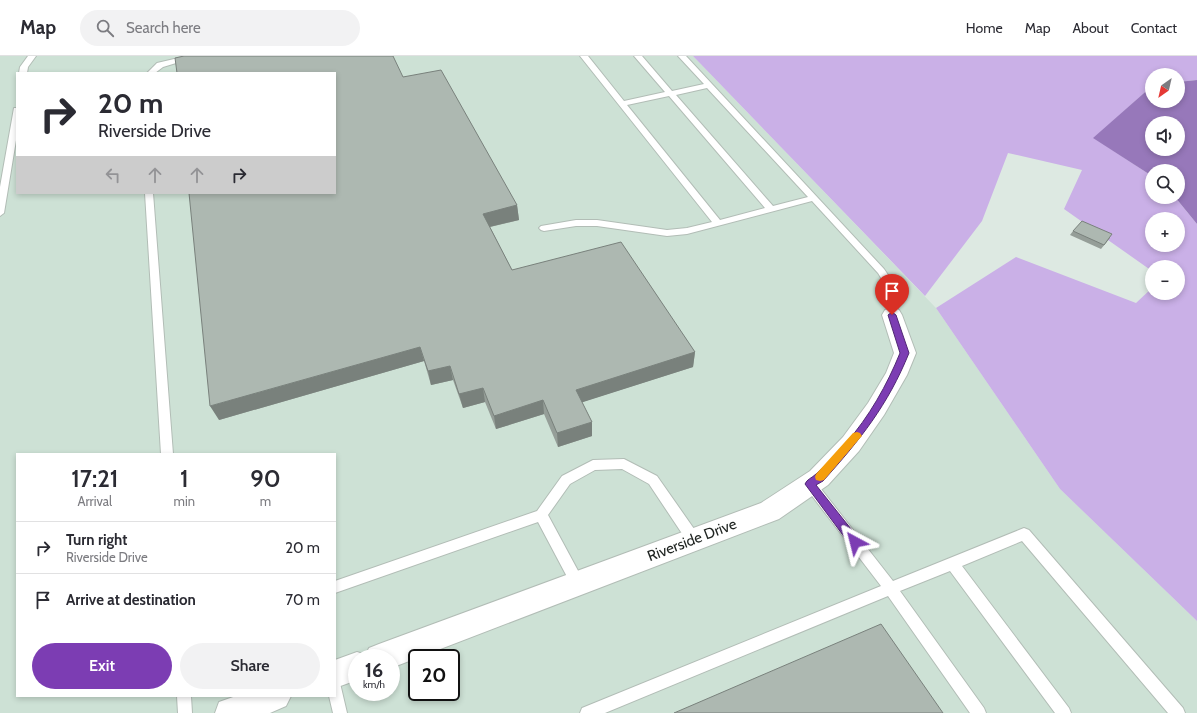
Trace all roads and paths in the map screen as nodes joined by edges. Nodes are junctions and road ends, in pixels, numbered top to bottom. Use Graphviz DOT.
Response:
graph roads {
  1 [pos="32,56"];
  2 [pos="195,56"];
  3 [pos="584,56"];
  4 [pos="638,56"];
  5 [pos="682,56"];
  6 [pos="23,72"];
  7 [pos="152,72"];
  8 [pos="709,86"];
  9 [pos="671,94"];
  10 [pos="622,104"];
  11 [pos="16,115"];
  12 [pos="2,189"];
  13 [pos="149,194"];
  14 [pos="814,198"];
  15 [pos="771,209"];
  16 [pos="0,213"];
  17 [pos="718,224"];
  18 [pos="544,228"];
  19 [pos="892,315"];
  20 [pos="167,453"];
  21 [pos="810,484"];
  22 [pos="542,515"];
  23 [pos="694,540"];
  24 [pos="952,563"];
  25 [pos="578,584"];
  26 [pos="336,587"];
  27 [pos="891,589"];
  28 [pos="400,650"];
  29 [pos="348,669"];
  30 [pos="336,674"];
  31 [pos="336,693"];
  32 [pos="184,697"];
  33 [pos="273,697"];
  34 [pos="185,713"];
  35 [pos="230,713"];
  36 [pos="340,713"];
  37 [pos="587,713"];
  38 [pos="979,713"];
  39 [pos="1064,713"];
  40 [pos="1178,713"];
  1 -- 6 [label="lane"];
  2 -- 7 [label="lane"];
  3 -- 10 [label="lane"];
  4 -- 9 [label="lane"];
  5 -- 8 [label="lane"];
  8 -- 9 [label="lane"];
  8 -- 14 [label="lane"];
  9 -- 10 [label="lane"];
  9 -- 15 [label="lane"];
  10 -- 17 [label="lane"];
  11 -- 12 [label="lane"];
  12 -- 16 [label="lane"];
  13 -- 20 [label="lane"];
  14 -- 15 [label="lane"];
  14 -- 19 [label="lane"];
  15 -- 17 [label="lane"];
  17 -- 18 [label="lane"];
  19 -- 21 [label="street, Riverside Drive"];
  21 -- 23 [label="street, Riverside Drive"];
  21 -- 27 [label="lane"];
  22 -- 23 [label="lane"];
  22 -- 25 [label="lane"];
  22 -- 26 [label="lane"];
  23 -- 25 [label="street, Riverside Drive"];
  24 -- 27 [label="lane"];
  24 -- 39 [label="lane"];
  24 -- 40 [label="lane"];
  25 -- 28 [label="street, Riverside Drive"];
  27 -- 37 [label="lane"];
  27 -- 38 [label="lane"];
  29 -- 30 [label="street"];
  31 -- 36 [label="lane"];
  32 -- 34 [label="lane"];
  33 -- 35 [label="street"];
}
